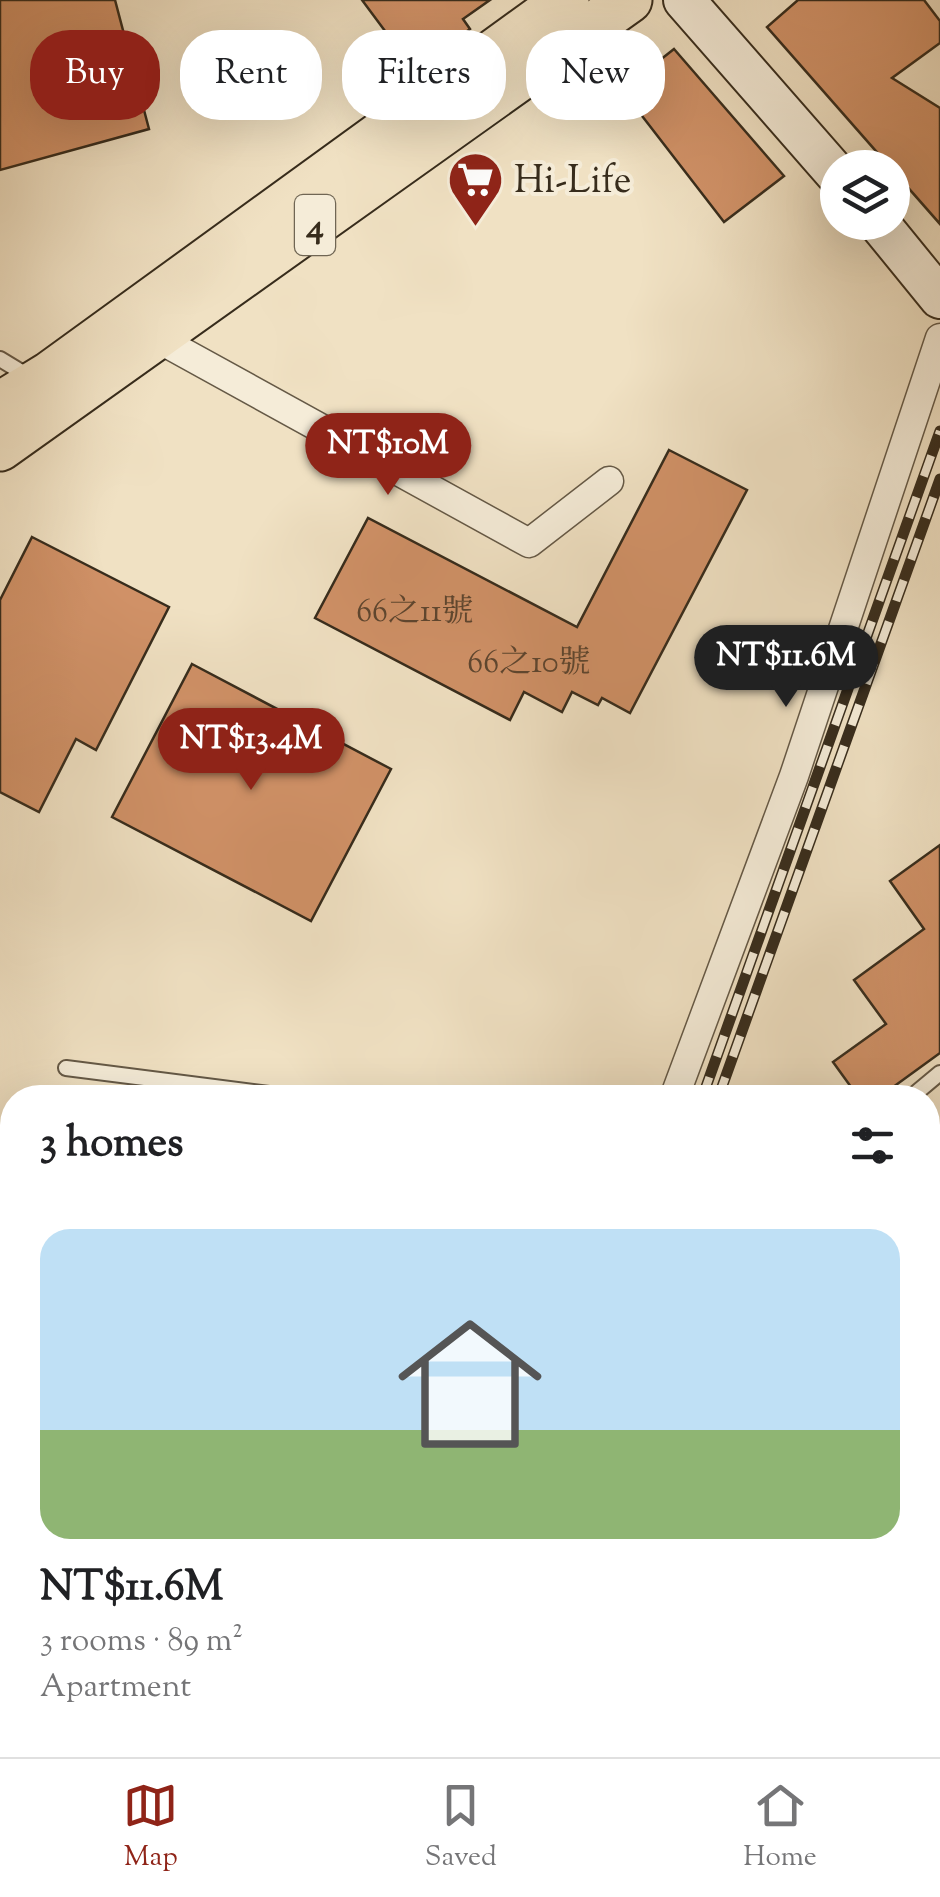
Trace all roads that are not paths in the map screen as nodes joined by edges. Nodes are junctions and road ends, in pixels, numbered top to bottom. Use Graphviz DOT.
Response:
graph roads {
  1 [pos="566,0"];
  2 [pos="630,0"];
  3 [pos="684,0"];
  4 [pos="820,155"];
  5 [pos="893,240"];
  6 [pos="940,298"];
  7 [pos="158,338"];
  8 [pos="940,338"];
  9 [pos="12,382"];
  10 [pos="0,448"];
  11 [pos="609,481"];
  12 [pos="66,1068"];
  13 [pos="199,1085"];
  14 [pos="679,1085"];
  1 -- 9 [label="main road, 4"];
  2 -- 7 [label="main road, 4"];
  3 -- 4 [label="street"];
  5 -- 6 [label="street"];
  7 -- 10 [label="main road, 4"];
  7 -- 11 [label="street"];
  8 -- 14 [label="street"];
  12 -- 13 [label="lane"];
}
